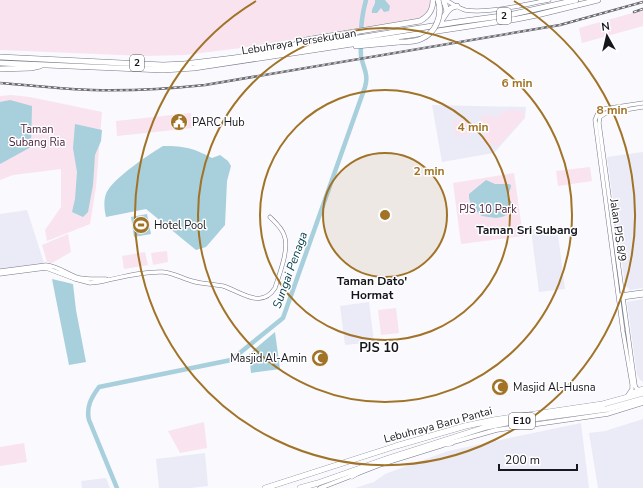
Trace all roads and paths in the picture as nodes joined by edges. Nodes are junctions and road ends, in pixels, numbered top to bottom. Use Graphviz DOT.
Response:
graph roads {
  1 [pos="433,0"];
  2 [pos="440,0"];
  3 [pos="446,0"];
  4 [pos="549,0"];
  5 [pos="576,0"];
  6 [pos="598,0"];
  7 [pos="457,6"];
  8 [pos="447,12"];
  9 [pos="439,24"];
  10 [pos="350,36"];
  11 [pos="346,44"];
  12 [pos="0,57"];
  13 [pos="0,62"];
  14 [pos="46,65"];
  15 [pos="0,69"];
  16 [pos="643,103"];
  17 [pos="643,107"];
  18 [pos="600,117"];
  19 [pos="595,118"];
  20 [pos="604,154"];
  21 [pos="599,155"];
  22 [pos="270,217"];
  23 [pos="0,273"];
  24 [pos="643,292"];
  25 [pos="643,295"];
  26 [pos="623,296"];
  27 [pos="618,297"];
  28 [pos="642,391"];
  29 [pos="628,395"];
  30 [pos="643,399"];
  31 [pos="617,404"];
  32 [pos="643,405"];
  33 [pos="607,414"];
  34 [pos="451,443"];
  35 [pos="430,445"];
  36 [pos="367,465"];
  37 [pos="304,476"];
  38 [pos="352,476"];
  39 [pos="306,487"];
  40 [pos="265,488"];
  41 [pos="300,488"];
  42 [pos="320,488"];
  1 -- 10 [label="highway"];
  2 -- 8 [label="highway"];
  2 -- 11 [label="highway, bridge"];
  3 -- 7 [label="street"];
  4 -- 7 [label="street"];
  5 -- 9 [label="highway, Lebuhraya Persekutuan / 2"];
  6 -- 11 [label="highway, Lebuhraya Persekutuan / 2"];
  7 -- 8 [label="highway"];
  8 -- 9 [label="highway"];
  9 -- 10 [label="highway, Lebuhraya Persekutuan / 2"];
  10 -- 12 [label="highway, Lebuhraya Persekutuan / 2"];
  11 -- 14 [label="highway, Lebuhraya Persekutuan / 2"];
  13 -- 14 [label="highway, Lebuhraya Persekutuan / 2"];
  14 -- 15 [label="highway"];
  16 -- 19 [label="street"];
  17 -- 18 [label="street"];
  18 -- 19 [label="street"];
  18 -- 20 [label="street, Jalan PJS 8/9"];
  19 -- 21 [label="street, Jalan PJS 8/9"];
  20 -- 21 [label="street"];
  20 -- 26 [label="street, Jalan PJS 8/9"];
  21 -- 27 [label="street, Jalan PJS 8/9"];
  22 -- 23 [label="street"];
  24 -- 26 [label="street"];
  25 -- 26 [label="street"];
  26 -- 27 [label="street"];
  26 -- 28 [label="street, Jalan PJS 8/9"];
  27 -- 29 [label="street, Jalan PJS 8/9"];
  28 -- 29 [label="highway"];
  28 -- 31 [label="highway, Lebuhraya Baru Pantai / E10"];
  29 -- 31 [label="highway"];
  30 -- 31 [label="highway, Lebuhraya Baru Pantai / E10"];
  31 -- 33 [label="highway"];
  31 -- 35 [label="highway, Lebuhraya Baru Pantai / E10"];
  31 -- 37 [label="highway, Lebuhraya Baru Pantai / E10"];
  32 -- 33 [label="main road"];
  33 -- 34 [label="main road"];
  34 -- 35 [label="highway"];
  34 -- 38 [label="main road"];
  35 -- 36 [label="highway, Lebuhraya Baru Pantai / E10"];
  36 -- 38 [label="highway"];
  36 -- 39 [label="highway, Lebuhraya Baru Pantai / E10"];
  37 -- 39 [label="highway"];
  37 -- 40 [label="highway, Lebuhraya Baru Pantai / E10"];
  38 -- 42 [label="main road"];
  39 -- 41 [label="highway, Lebuhraya Baru Pantai / E10"];
}
